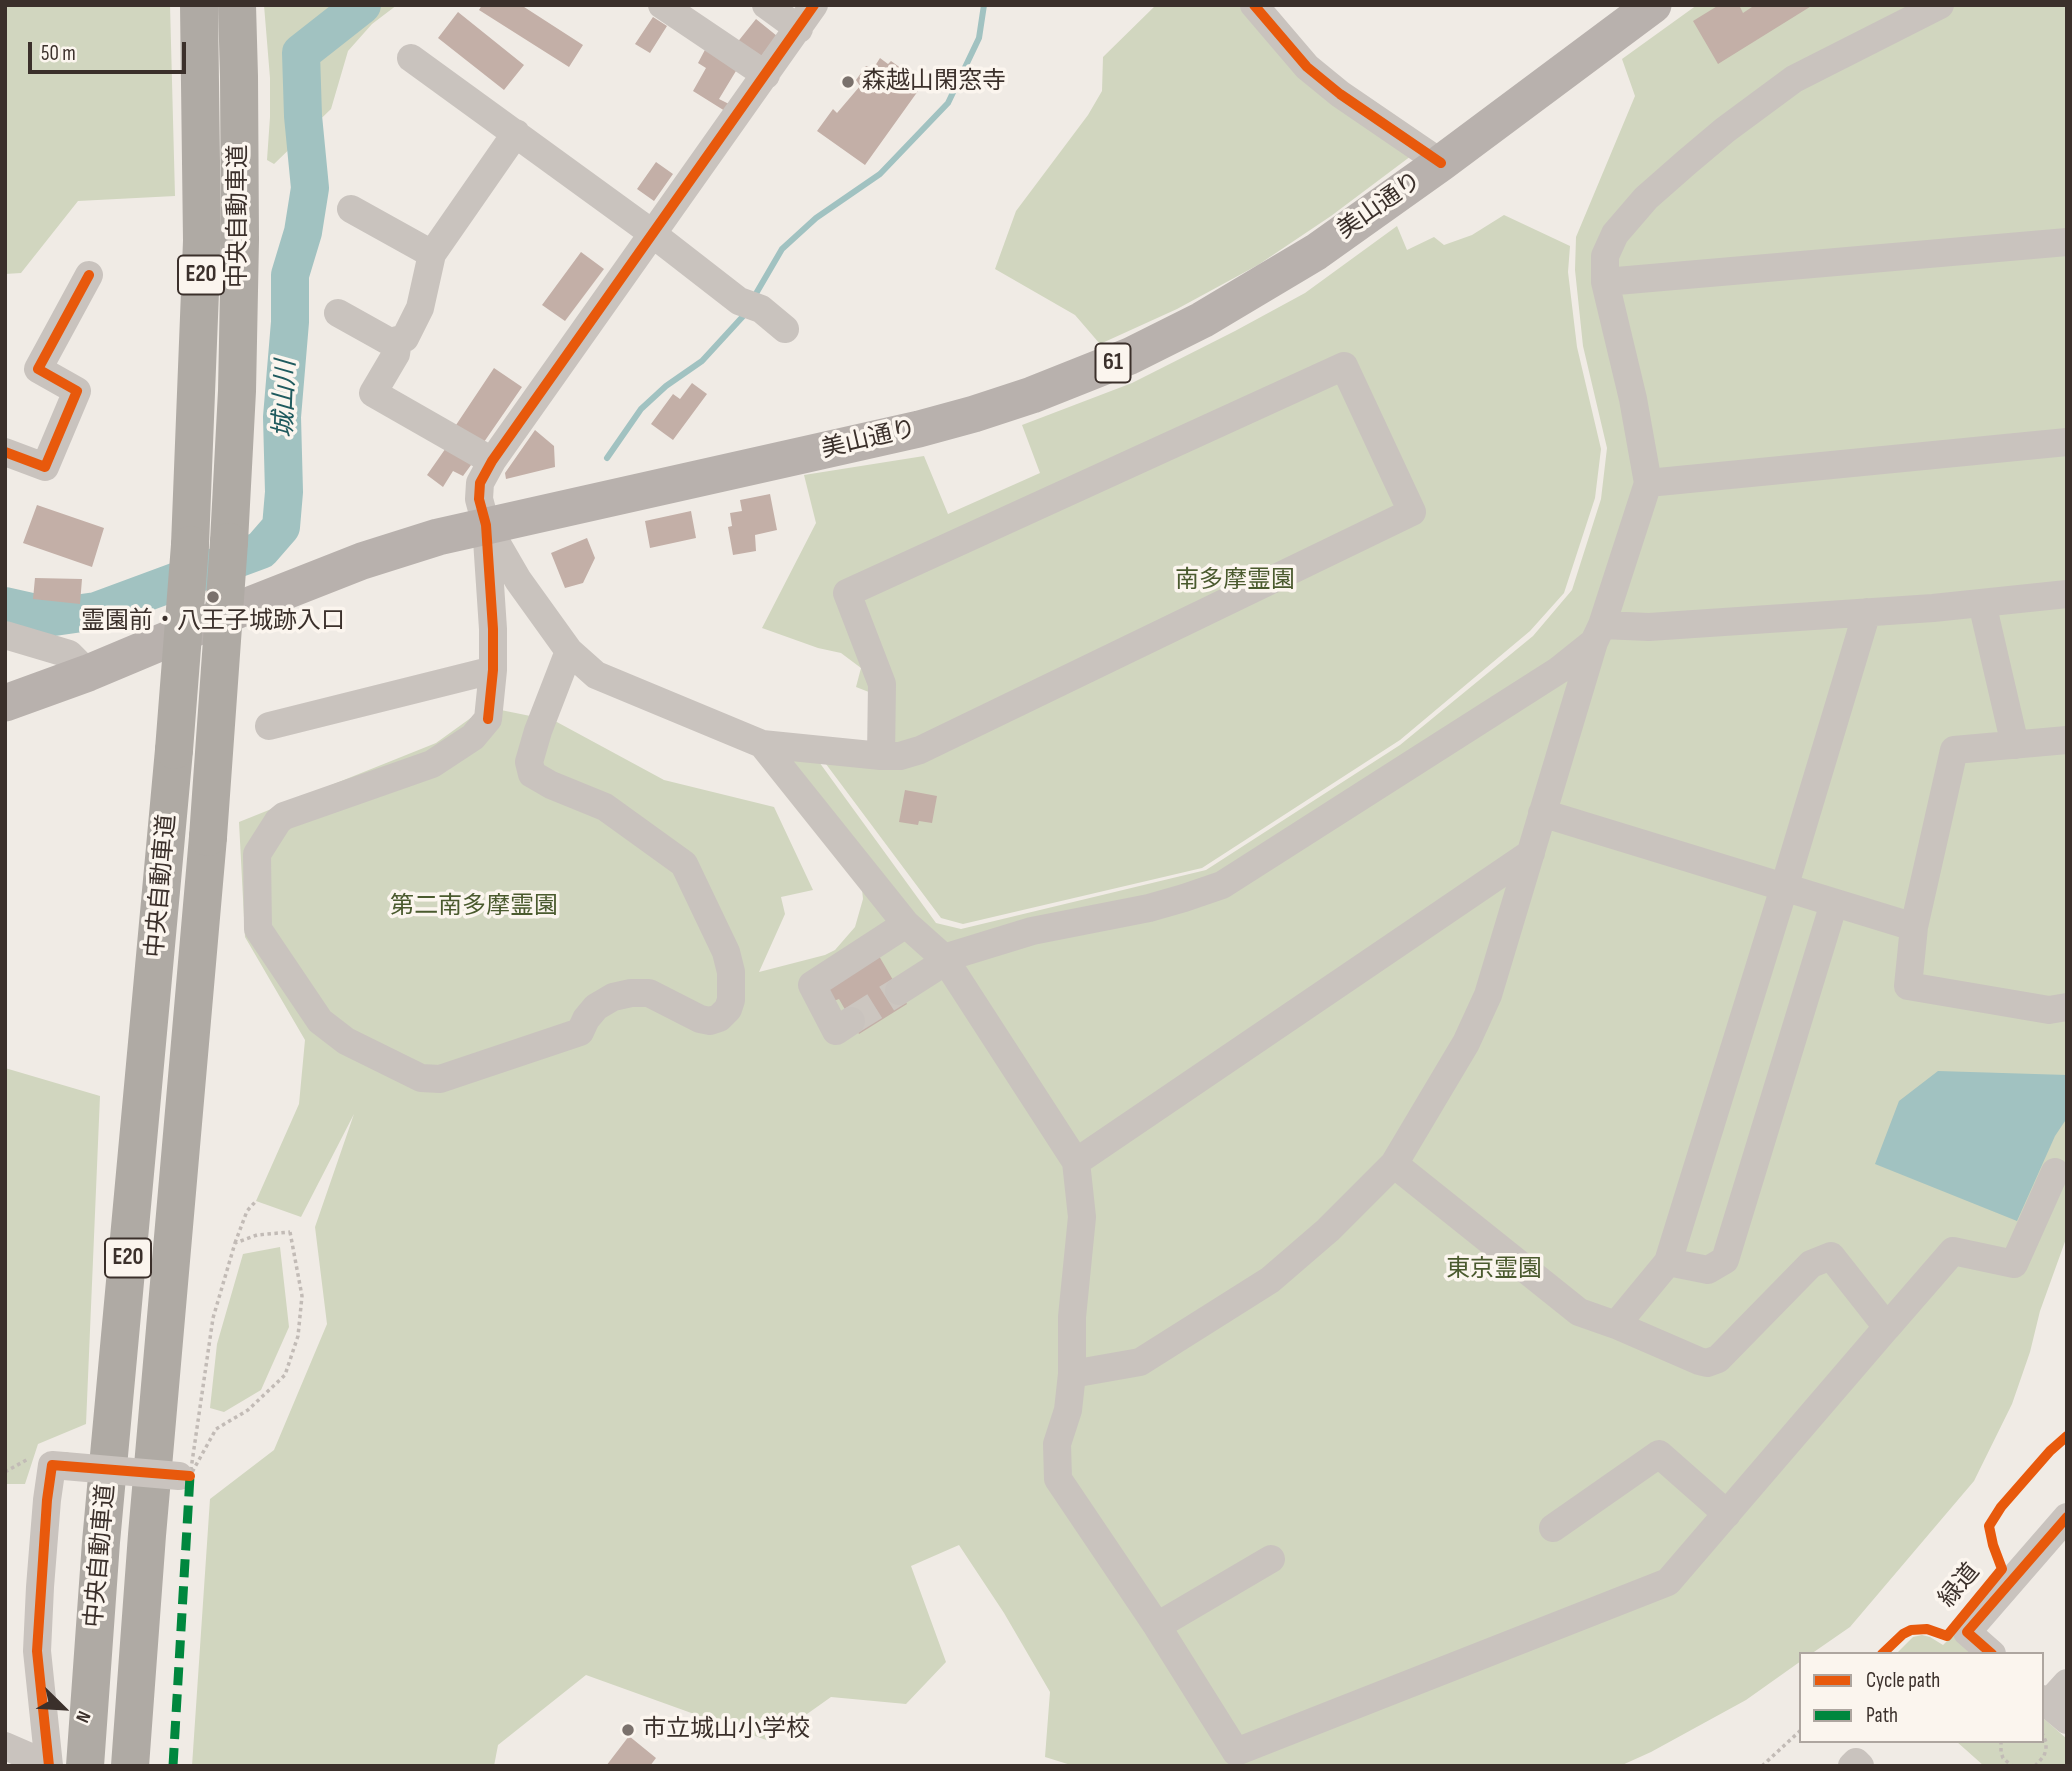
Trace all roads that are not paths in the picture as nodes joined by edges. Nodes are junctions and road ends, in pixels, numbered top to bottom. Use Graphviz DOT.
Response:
graph roads {
  1 [pos="199,5"];
  2 [pos="237,5"];
  3 [pos="662,5"];
  4 [pos="766,5"];
  5 [pos="814,5"];
  6 [pos="1254,5"];
  7 [pos="1653,5"];
  8 [pos="1940,5"];
  9 [pos="799,29"];
  10 [pos="411,58"];
  11 [pos="766,75"];
  12 [pos="516,133"];
  13 [pos="1441,163"];
  14 [pos="351,209"];
  15 [pos="653,234"];
  16 [pos="2067,242"];
  17 [pos="432,254"];
  18 [pos="89,275"];
  19 [pos="1605,282"];
  20 [pos="338,313"];
  21 [pos="785,329"];
  22 [pos="398,340"];
  23 [pos="2067,442"];
  24 [pos="5,452"];
  25 [pos="492,461"];
  26 [pos="1648,483"];
  27 [pos="486,525"];
  28 [pos="2067,594"];
  29 [pos="1982,603"];
  30 [pos="1867,612"];
  31 [pos="1598,634"];
  32 [pos="5,635"];
  33 [pos="569,651"];
  34 [pos="493,670"];
  35 [pos="88,673"];
  36 [pos="5,704"];
  37 [pos="270,726"];
  38 [pos="2067,740"];
  39 [pos="762,744"];
  40 [pos="2015,745"];
  41 [pos="881,756"];
  42 [pos="1542,813"];
  43 [pos="1531,853"];
  44 [pos="1784,888"];
  45 [pos="1834,903"];
  46 [pos="906,923"];
  47 [pos="1914,927"];
  48 [pos="945,960"];
  49 [pos="899,991"];
  50 [pos="2067,1007"];
  51 [pos="851,1021"];
  52 [pos="1076,1162"];
  53 [pos="1394,1164"];
  54 [pos="2055,1172"];
  55 [pos="1668,1262"];
  56 [pos="1616,1325"];
  57 [pos="1887,1326"];
  58 [pos="1072,1374"];
  59 [pos="185,1476"];
  60 [pos="1727,1514"];
  61 [pos="2067,1517"];
  62 [pos="1553,1528"];
  63 [pos="1271,1559"];
  64 [pos="1157,1626"];
  65 [pos="1990,1652"];
  66 [pos="2067,1683"];
  67 [pos="2052,1707"];
  68 [pos="5,1746"];
  69 [pos="61,1765"];
  70 [pos="130,1766"];
  71 [pos="1852,1766"];
  72 [pos="1860,1766"];
  1 -- 69 [label="highway, 中央自動車道 / E20, bridge"];
  2 -- 70 [label="highway, 中央自動車道 / E20, bridge"];
  3 -- 11 [label="street"];
  4 -- 9 [label="street"];
  5 -- 9 [label="street"];
  6 -- 13 [label="street"];
  7 -- 13 [label="main road, 美山通り / 61"];
  8 -- 19 [label="street"];
  9 -- 11 [label="street"];
  10 -- 12 [label="street"];
  11 -- 15 [label="street"];
  12 -- 15 [label="street"];
  12 -- 17 [label="street"];
  13 -- 27 [label="main road, 美山通り / 61"];
  14 -- 17 [label="street"];
  15 -- 21 [label="street"];
  15 -- 25 [label="street"];
  16 -- 19 [label="street"];
  17 -- 22 [label="street"];
  18 -- 24 [label="street"];
  19 -- 26 [label="street"];
  20 -- 22 [label="street"];
  22 -- 25 [label="street"];
  23 -- 26 [label="street"];
  25 -- 27 [label="street"];
  26 -- 31 [label="street"];
  27 -- 33 [label="street"];
  27 -- 34 [label="street"];
  27 -- 35 [label="main road, 美山通り / 61"];
  28 -- 29 [label="street"];
  29 -- 30 [label="street"];
  29 -- 40 [label="street"];
  30 -- 31 [label="street"];
  30 -- 44 [label="street"];
  31 -- 42 [label="street"];
  31 -- 48 [label="street"];
  32 -- 35 [label="street"];
  33 -- 34 [label="street"];
  33 -- 39 [label="street"];
  34 -- 37 [label="street"];
  35 -- 36 [label="main road, 美山通り / 61"];
  38 -- 40 [label="street"];
  39 -- 41 [label="street"];
  39 -- 46 [label="street"];
  40 -- 47 [label="street"];
  41 -- 41 [label="street"];
  42 -- 43 [label="street"];
  42 -- 44 [label="street"];
  43 -- 52 [label="street"];
  43 -- 53 [label="street"];
  44 -- 45 [label="street"];
  44 -- 55 [label="street"];
  45 -- 47 [label="street"];
  45 -- 55 [label="street"];
  46 -- 48 [label="street"];
  46 -- 51 [label="street"];
  47 -- 50 [label="street"];
  48 -- 49 [label="street"];
  48 -- 52 [label="street"];
  52 -- 58 [label="street"];
  53 -- 56 [label="street"];
  53 -- 58 [label="street"];
  54 -- 57 [label="street"];
  55 -- 56 [label="street"];
  56 -- 57 [label="street"];
  57 -- 60 [label="street"];
  58 -- 64 [label="street"];
  59 -- 69 [label="street, bridge"];
  60 -- 62 [label="street"];
  60 -- 64 [label="street"];
  61 -- 65 [label="street"];
  63 -- 64 [label="street"];
  66 -- 67 [label="street"];
  68 -- 69 [label="street"];
  71 -- 72 [label="street"];
}
